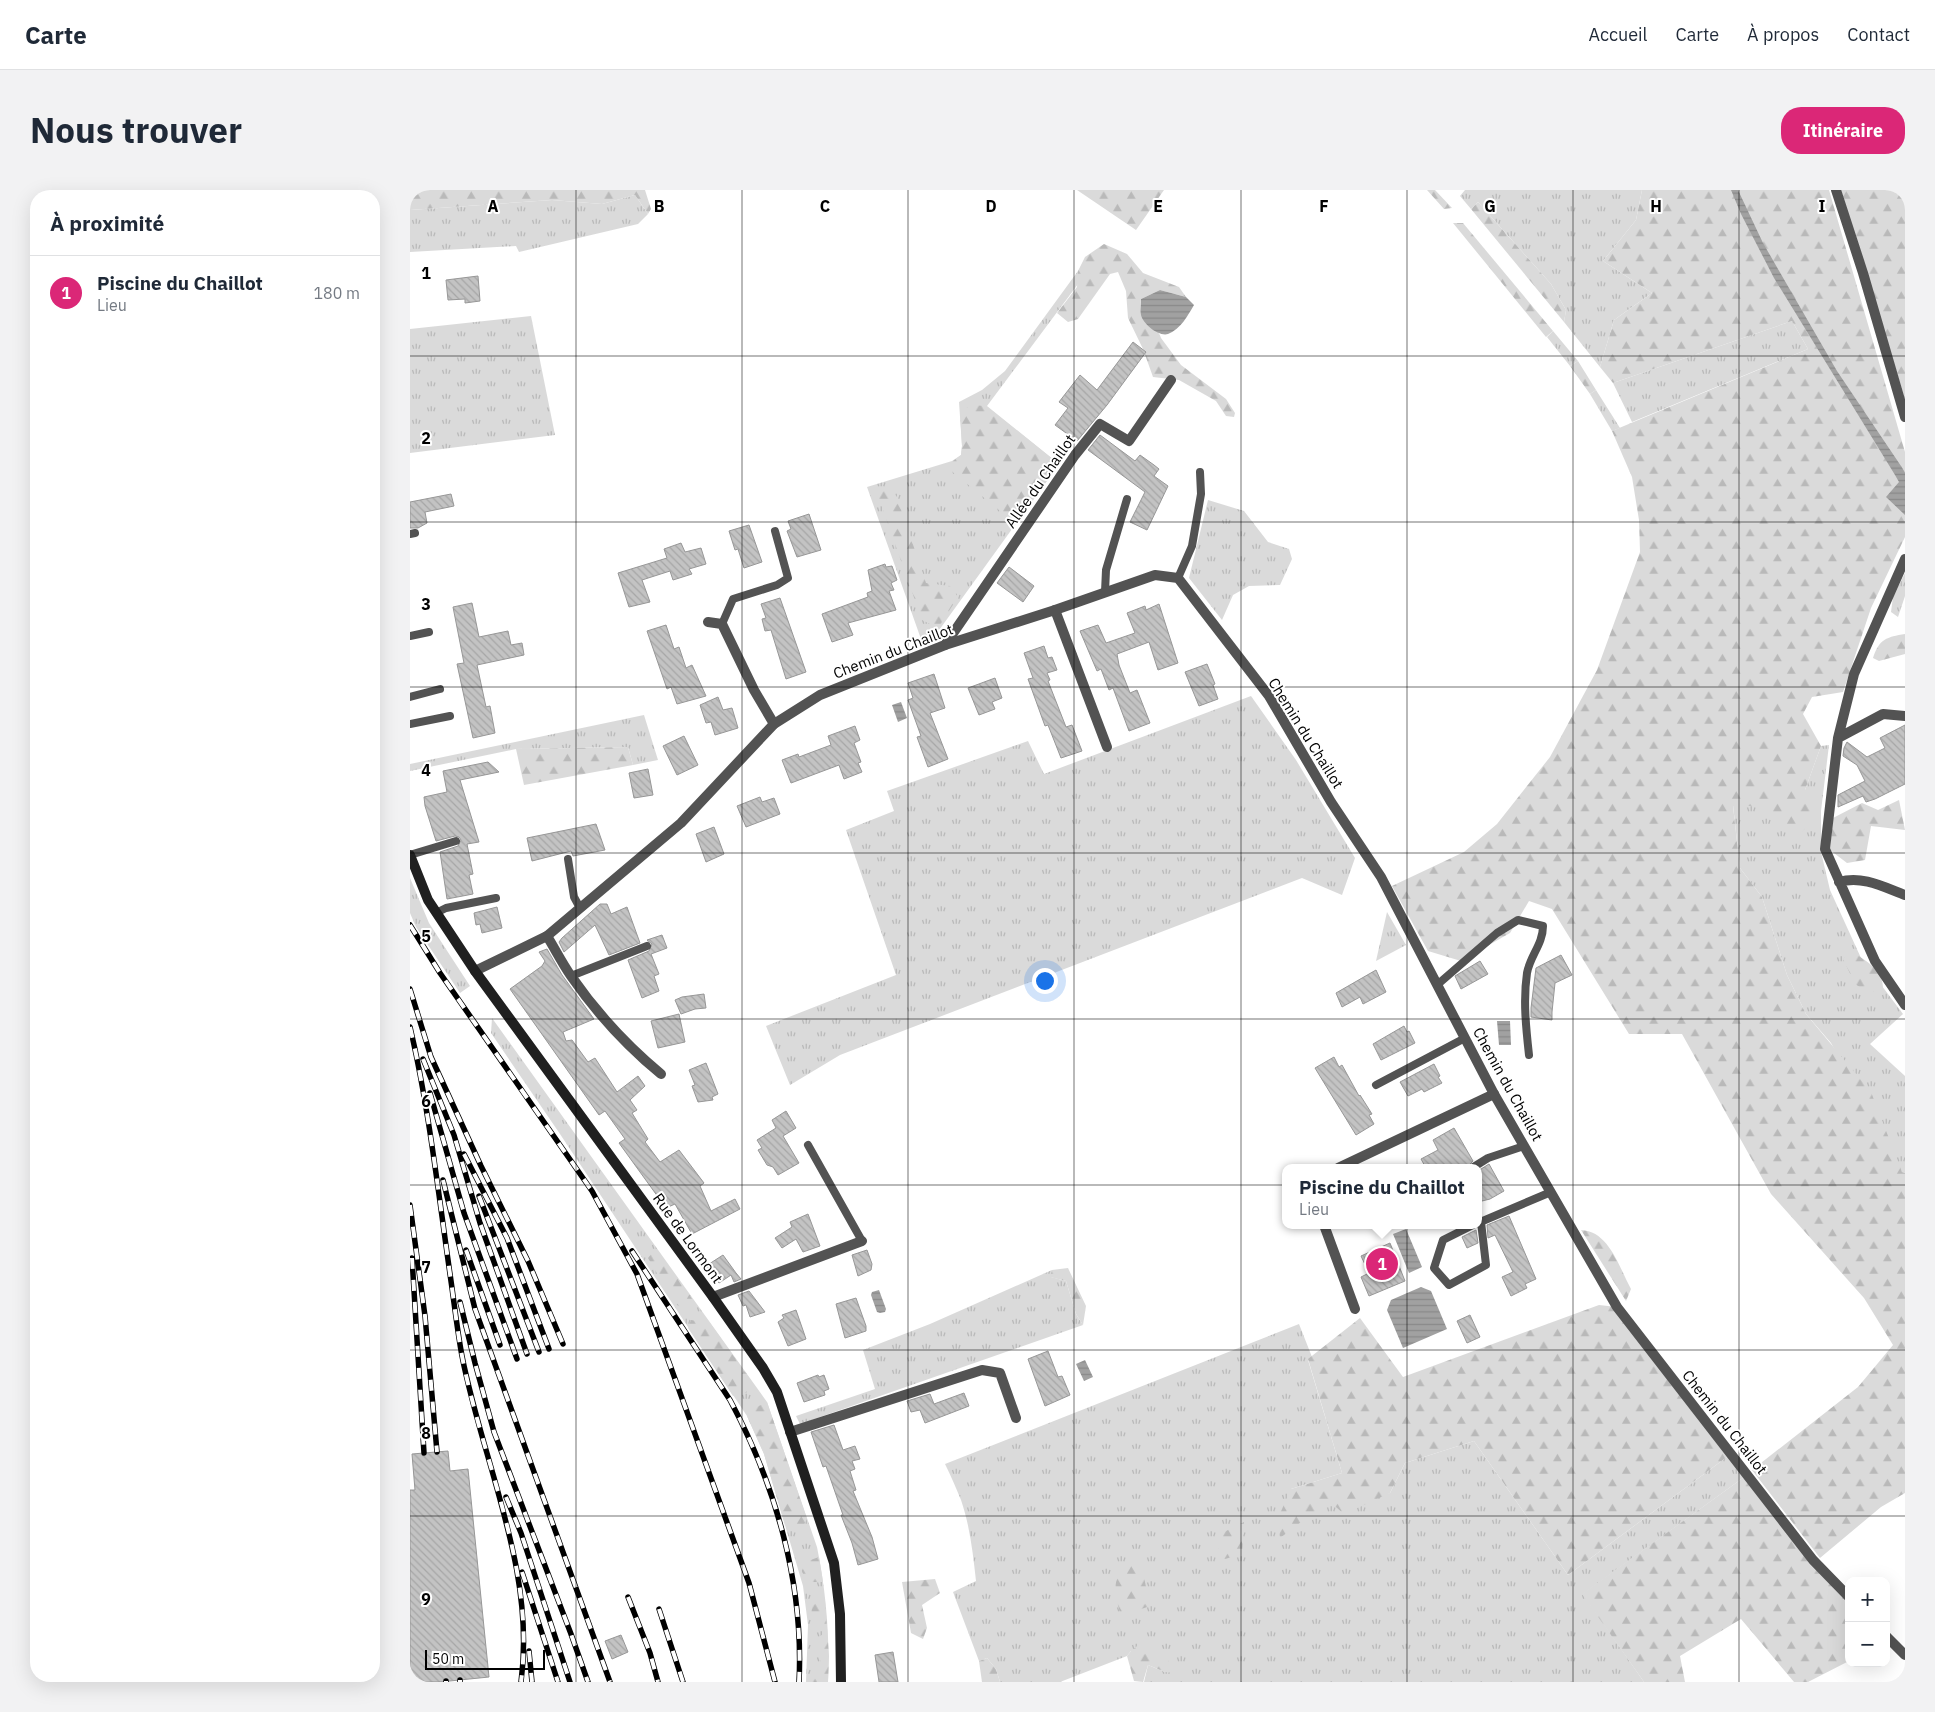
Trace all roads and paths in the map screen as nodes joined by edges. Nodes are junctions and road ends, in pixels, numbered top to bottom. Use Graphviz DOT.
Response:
graph roads {
  1 [pos="1836,190"];
  2 [pos="1171,380"];
  3 [pos="1905,417"];
  4 [pos="1200,472"];
  5 [pos="1127,499"];
  6 [pos="775,531"];
  7 [pos="1905,559"];
  8 [pos="1178,578"];
  9 [pos="1105,592"];
  10 [pos="1056,610"];
  11 [pos="708,622"];
  12 [pos="722,624"];
  13 [pos="429,632"];
  14 [pos="410,636"];
  15 [pos="946,645"];
  16 [pos="440,689"];
  17 [pos="410,696"];
  18 [pos="450,716"];
  19 [pos="1905,716"];
  20 [pos="410,724"];
  21 [pos="774,724"];
  22 [pos="1838,738"];
  23 [pos="1106,747"];
  24 [pos="456,841"];
  25 [pos="410,855"];
  26 [pos="568,859"];
  27 [pos="1840,882"];
  28 [pos="1905,896"];
  29 [pos="496,898"];
  30 [pos="580,908"];
  31 [pos="436,913"];
  32 [pos="547,936"];
  33 [pos="647,946"];
  34 [pos="475,971"];
  35 [pos="571,976"];
  36 [pos="1437,985"];
  37 [pos="1903,1003"];
  38 [pos="1465,1038"];
  39 [pos="1529,1055"];
  40 [pos="661,1074"];
  41 [pos="1376,1086"];
  42 [pos="1494,1094"];
  43 [pos="808,1145"];
  44 [pos="1524,1146"];
  45 [pos="1346,1164"];
  46 [pos="1478,1164"];
  47 [pos="1551,1192"];
  48 [pos="1482,1221"];
  49 [pos="1325,1229"];
  50 [pos="1465,1229"];
  51 [pos="1478,1229"];
  52 [pos="862,1241"];
  53 [pos="713,1297"];
  54 [pos="1355,1309"];
  55 [pos="1016,1418"];
  56 [pos="790,1432"];
  57 [pos="1845,1593"];
  58 [pos="1890,1640"];
  59 [pos="1905,1655"];
  60 [pos="841,1682"];
  1 -- 3 [label="street"];
  2 -- 15 [label="street, Allée du Chaillot"];
  4 -- 8 [label="lane"];
  5 -- 9 [label="lane"];
  6 -- 12 [label="lane"];
  7 -- 22 [label="street"];
  8 -- 9 [label="street, Chemin du Chaillot"];
  8 -- 36 [label="street, Chemin du Chaillot"];
  9 -- 10 [label="street, Chemin du Chaillot"];
  10 -- 15 [label="street, Chemin du Chaillot"];
  10 -- 23 [label="street"];
  11 -- 12 [label="street"];
  12 -- 21 [label="street"];
  13 -- 14 [label="lane"];
  15 -- 21 [label="street, Chemin du Chaillot"];
  16 -- 17 [label="lane"];
  18 -- 20 [label="lane"];
  19 -- 22 [label="street"];
  21 -- 30 [label="street, Chemin du Chaillot"];
  22 -- 27 [label="street"];
  24 -- 25 [label="lane"];
  25 -- 31 [label="main road, Rue de Lormont"];
  26 -- 30 [label="lane"];
  27 -- 28 [label="street"];
  27 -- 37 [label="street"];
  29 -- 31 [label="lane"];
  30 -- 32 [label="street, Chemin du Chaillot"];
  31 -- 34 [label="main road, Rue de Lormont"];
  32 -- 34 [label="street, Chemin du Chaillot"];
  32 -- 35 [label="street"];
  33 -- 35 [label="lane"];
  34 -- 53 [label="main road, Rue de Lormont"];
  35 -- 40 [label="street"];
  36 -- 38 [label="street, Chemin du Chaillot"];
  36 -- 39 [label="lane"];
  38 -- 41 [label="lane"];
  38 -- 42 [label="street, Chemin du Chaillot"];
  42 -- 44 [label="street, Chemin du Chaillot"];
  42 -- 45 [label="street"];
  43 -- 52 [label="lane"];
  44 -- 46 [label="lane"];
  44 -- 47 [label="street, Chemin du Chaillot"];
  47 -- 48 [label="lane"];
  47 -- 57 [label="street, Chemin du Chaillot"];
  49 -- 54 [label="street"];
  50 -- 51 [label="lane"];
  52 -- 53 [label="street"];
  53 -- 56 [label="main road, Rue de Lormont"];
  55 -- 56 [label="street"];
  56 -- 60 [label="main road, Rue de Lormont"];
  58 -- 59 [label="street"];
}
